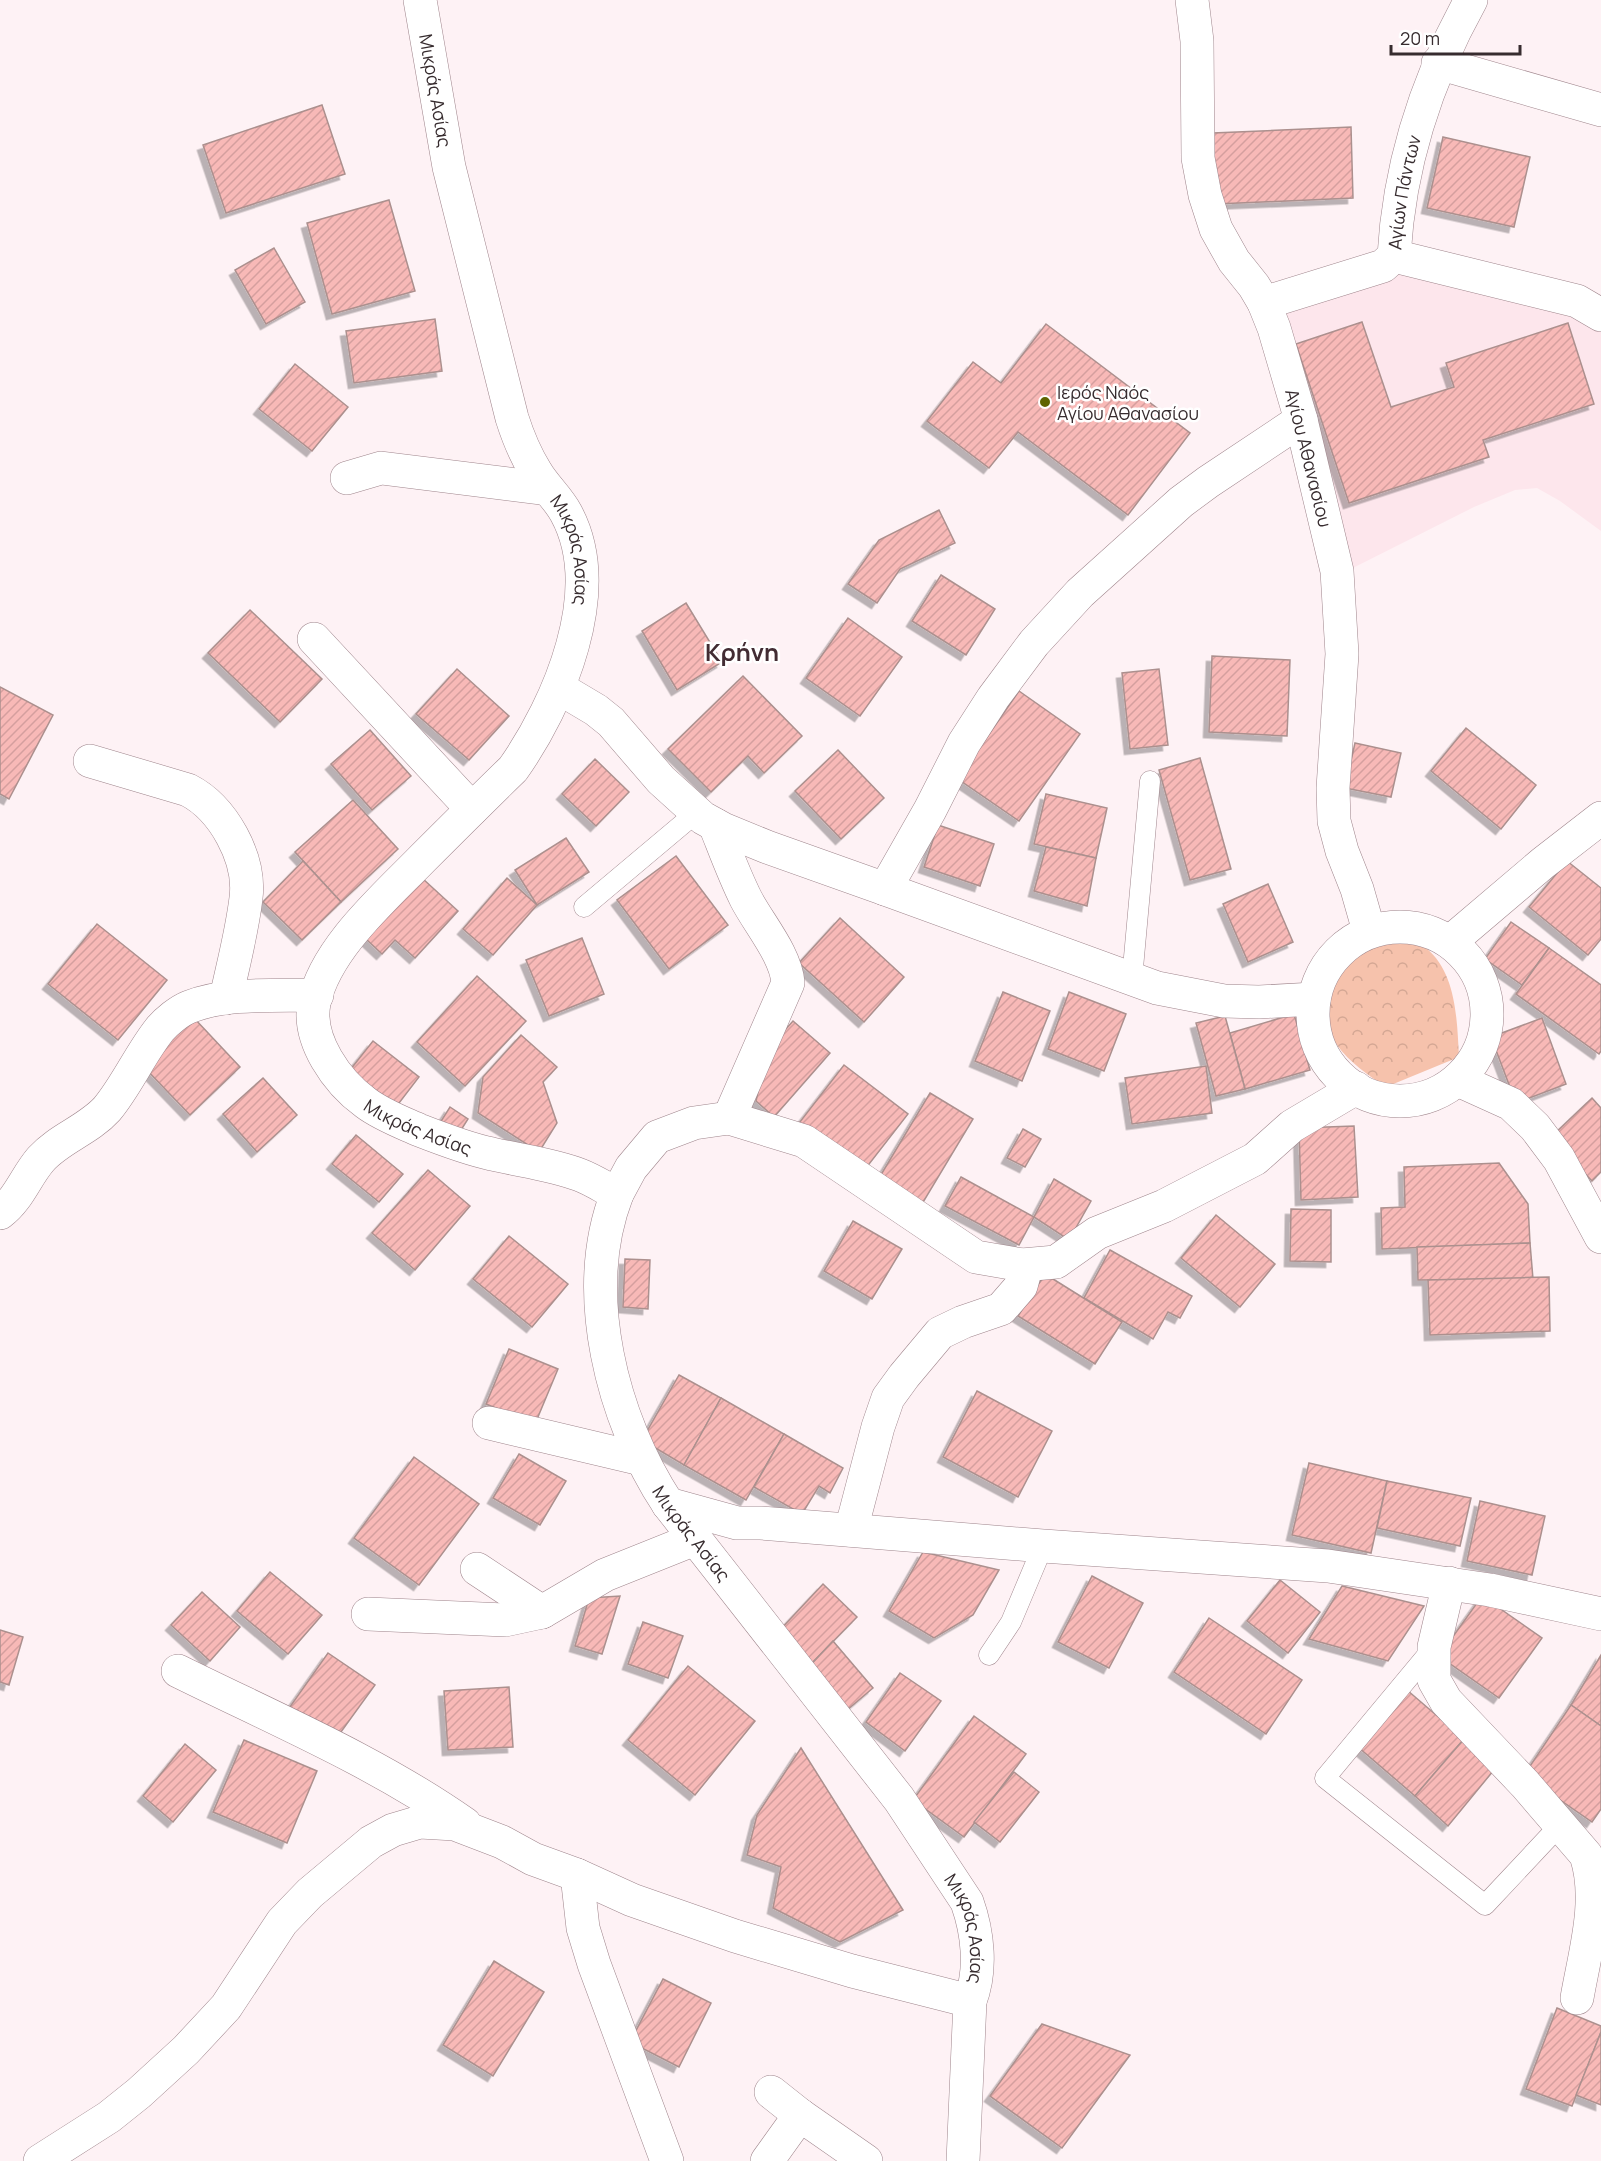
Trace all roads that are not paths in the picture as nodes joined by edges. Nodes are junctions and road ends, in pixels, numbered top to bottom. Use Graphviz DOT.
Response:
graph roads {
  1 [pos="420,0"];
  2 [pos="1192,0"];
  3 [pos="1471,0"];
  4 [pos="1438,63"];
  5 [pos="1601,110"];
  6 [pos="1394,256"];
  7 [pos="1264,303"];
  8 [pos="1601,315"];
  9 [pos="1301,420"];
  10 [pos="347,478"];
  11 [pos="548,489"];
  12 [pos="314,639"];
  13 [pos="559,688"];
  14 [pos="90,760"];
  15 [pos="1150,781"];
  16 [pos="472,809"];
  17 [pos="1601,818"];
  18 [pos="706,819"];
  19 [pos="885,889"];
  20 [pos="584,907"];
  21 [pos="1369,931"];
  22 [pos="1450,942"];
  23 [pos="1132,979"];
  24 [pos="316,995"];
  25 [pos="226,998"];
  26 [pos="1314,999"];
  27 [pos="1458,1080"];
  28 [pos="1356,1088"];
  29 [pos="729,1118"];
  30 [pos="617,1194"];
  31 [pos="0,1213"];
  32 [pos="1601,1237"];
  33 [pos="1022,1265"];
  34 [pos="489,1424"];
  35 [pos="641,1459"];
  36 [pos="668,1504"];
  37 [pos="851,1530"];
  38 [pos="695,1539"];
  39 [pos="1043,1546"];
  40 [pos="477,1569"];
  41 [pos="1449,1582"];
  42 [pos="542,1612"];
  43 [pos="368,1614"];
  44 [pos="1601,1614"];
  45 [pos="1434,1647"];
  46 [pos="989,1655"];
  47 [pos="178,1671"];
  48 [pos="1560,1825"];
  49 [pos="481,1836"];
  50 [pos="1591,1847"];
  51 [pos="577,1875"];
  52 [pos="1577,1998"];
  53 [pos="970,2001"];
  54 [pos="771,2092"];
  55 [pos="800,2115"];
  56 [pos="40,2161"];
  57 [pos="667,2161"];
  58 [pos="767,2161"];
  59 [pos="866,2161"];
  60 [pos="963,2161"];
  1 -- 11 [label="street, Μικράς Ασίας"];
  2 -- 7 [label="street, Αγίου Αθανασίου"];
  3 -- 4 [label="street, Αγίων Πάντων"];
  4 -- 5 [label="street"];
  4 -- 6 [label="street, Αγίων Πάντων"];
  6 -- 7 [label="street, Αγίων Πάντων"];
  6 -- 8 [label="street"];
  7 -- 9 [label="street, Αγίου Αθανασίου"];
  9 -- 19 [label="street"];
  9 -- 21 [label="street, Αγίου Αθανασίου"];
  10 -- 11 [label="street"];
  11 -- 13 [label="street, Μικράς Ασίας"];
  12 -- 16 [label="street"];
  13 -- 16 [label="street, Μικράς Ασίας"];
  13 -- 18 [label="street"];
  14 -- 25 [label="street"];
  15 -- 23 [label="lane"];
  16 -- 24 [label="street, Μικράς Ασίας"];
  17 -- 22 [label="street"];
  18 -- 19 [label="street"];
  18 -- 20 [label="lane"];
  18 -- 29 [label="street"];
  19 -- 23 [label="street"];
  21 -- 22 [label="street"];
  21 -- 26 [label="street"];
  22 -- 27 [label="street"];
  23 -- 26 [label="street"];
  24 -- 25 [label="street"];
  24 -- 30 [label="street, Μικράς Ασίας"];
  25 -- 31 [label="street"];
  26 -- 28 [label="street"];
  27 -- 28 [label="street"];
  27 -- 32 [label="street"];
  28 -- 33 [label="street"];
  29 -- 30 [label="street"];
  29 -- 33 [label="street"];
  30 -- 35 [label="street, Μικράς Ασίας"];
  33 -- 37 [label="street"];
  34 -- 35 [label="street"];
  35 -- 36 [label="street, Μικράς Ασίας"];
  36 -- 37 [label="street"];
  36 -- 38 [label="street, Μικράς Ασίας"];
  37 -- 39 [label="street"];
  38 -- 42 [label="street"];
  38 -- 53 [label="street, Μικράς Ασίας"];
  39 -- 41 [label="street"];
  39 -- 46 [label="lane"];
  40 -- 42 [label="street"];
  41 -- 44 [label="street"];
  41 -- 45 [label="street"];
  42 -- 43 [label="street"];
  45 -- 48 [label="street"];
  45 -- 48 [label="lane"];
  47 -- 49 [label="street"];
  48 -- 50 [label="street"];
  49 -- 51 [label="street"];
  49 -- 56 [label="street"];
  50 -- 52 [label="street"];
  51 -- 53 [label="street"];
  51 -- 57 [label="street"];
  53 -- 60 [label="street, Μικράς Ασίας"];
  54 -- 55 [label="street"];
  55 -- 58 [label="street"];
  55 -- 59 [label="street"];
}
